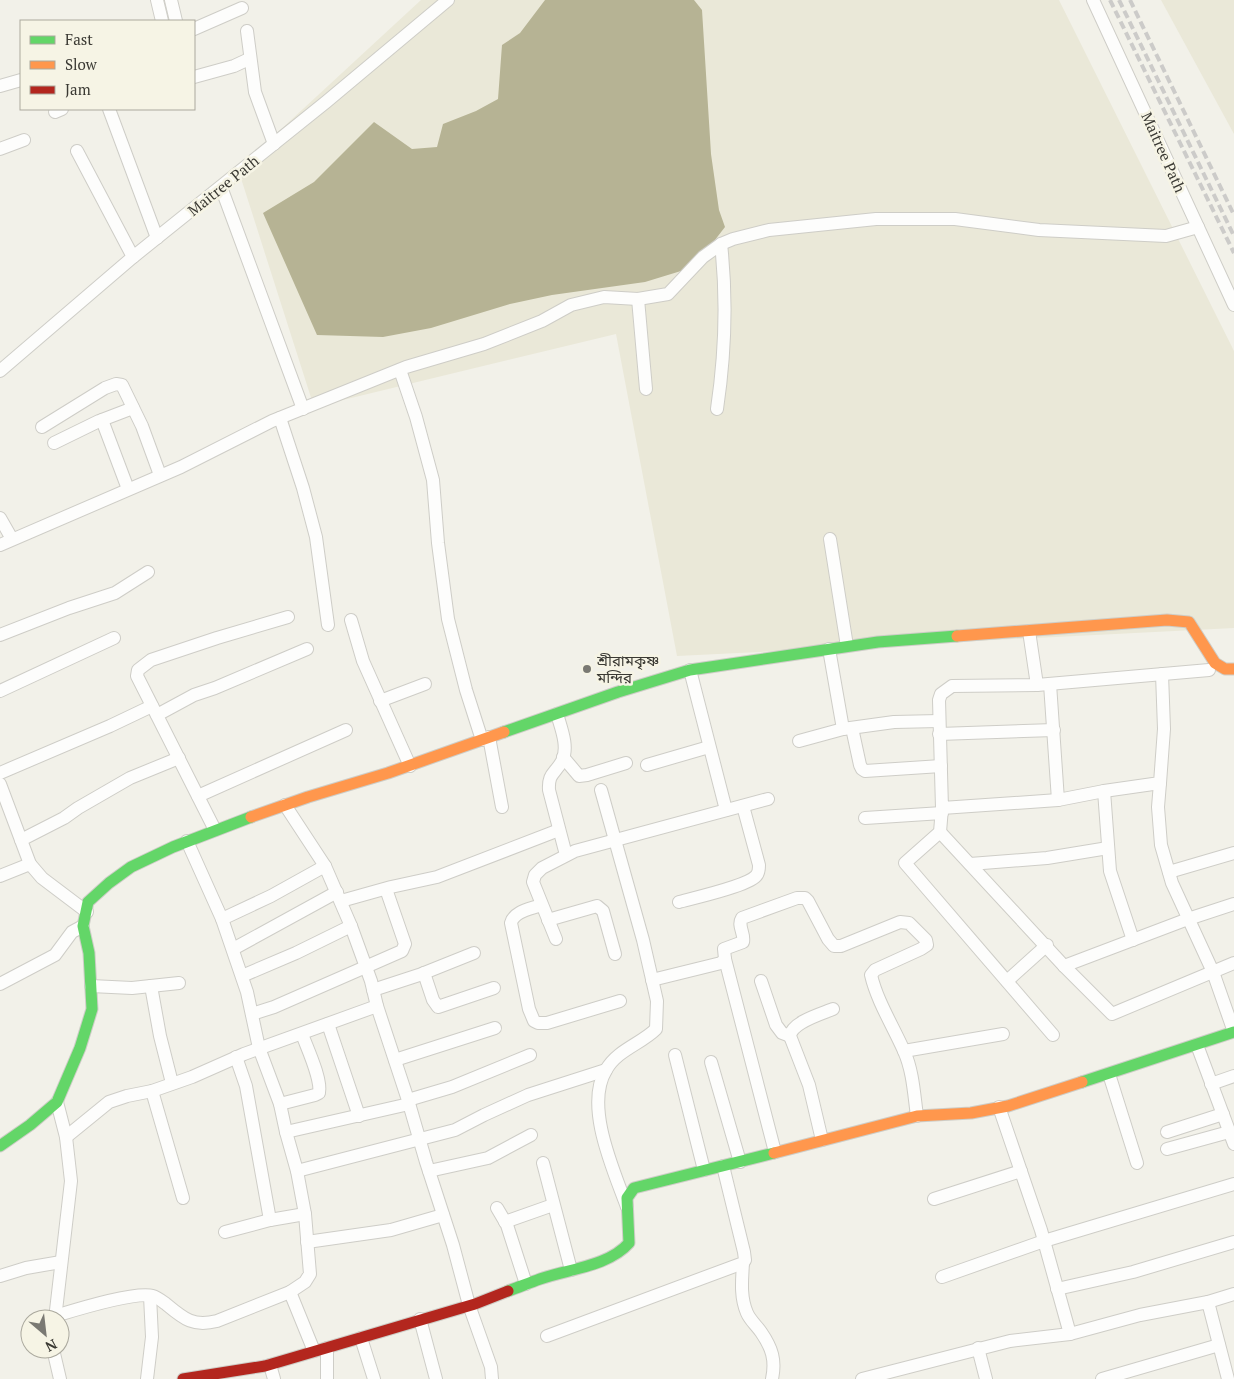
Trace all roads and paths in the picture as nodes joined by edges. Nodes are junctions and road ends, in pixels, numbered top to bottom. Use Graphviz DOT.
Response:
graph roads {
  1 [pos="157,0"];
  2 [pos="171,0"];
  3 [pos="448,0"];
  4 [pos="1094,0"];
  5 [pos="242,8"];
  6 [pos="162,20"];
  7 [pos="176,20"];
  8 [pos="195,29"];
  9 [pos="247,31"];
  10 [pos="250,59"];
  11 [pos="195,77"];
  12 [pos="20,80"];
  13 [pos="0,86"];
  14 [pos="110,110"];
  15 [pos="24,140"];
  16 [pos="274,144"];
  17 [pos="0,149"];
  18 [pos="77,151"];
  19 [pos="221,187"];
  20 [pos="1198,227"];
  21 [pos="157,238"];
  22 [pos="721,244"];
  23 [pos="133,257"];
  24 [pos="638,299"];
  25 [pos="1234,305"];
  26 [pos="400,370"];
  27 [pos="0,371"];
  28 [pos="646,389"];
  29 [pos="134,408"];
  30 [pos="717,408"];
  31 [pos="303,409"];
  32 [pos="280,418"];
  33 [pos="102,420"];
  34 [pos="42,427"];
  35 [pos="54,443"];
  36 [pos="160,475"];
  37 [pos="128,489"];
  38 [pos="0,518"];
  39 [pos="830,539"];
  40 [pos="6,542"];
  41 [pos="148,572"];
  42 [pos="288,617"];
  43 [pos="351,620"];
  44 [pos="328,625"];
  45 [pos="1030,631"];
  46 [pos="0,635"];
  47 [pos="114,638"];
  48 [pos="847,646"];
  49 [pos="307,649"];
  50 [pos="829,649"];
  51 [pos="1234,668"];
  52 [pos="690,670"];
  53 [pos="1209,670"];
  54 [pos="1162,674"];
  55 [pos="425,684"];
  56 [pos="1050,684"];
  57 [pos="1037,685"];
  58 [pos="0,691"];
  59 [pos="380,701"];
  60 [pos="154,710"];
  61 [pos="557,714"];
  62 [pos="938,721"];
  63 [pos="848,729"];
  64 [pos="346,730"];
  65 [pos="1054,730"];
  66 [pos="939,734"];
  67 [pos="486,739"];
  68 [pos="800,741"];
  69 [pos="709,747"];
  70 [pos="563,757"];
  71 [pos="179,758"];
  72 [pos="626,763"];
  73 [pos="647,765"];
  74 [pos="410,766"];
  75 [pos="940,766"];
  76 [pos="0,773"];
  77 [pos="1160,783"];
  78 [pos="0,784"];
  79 [pos="601,790"];
  80 [pos="1104,791"];
  81 [pos="198,796"];
  82 [pos="768,799"];
  83 [pos="1058,800"];
  84 [pos="285,805"];
  85 [pos="743,806"];
  86 [pos="502,807"];
  87 [pos="726,810"];
  88 [pos="942,810"];
  89 [pos="865,818"];
  90 [pos="215,830"];
  91 [pos="560,830"];
  92 [pos="940,832"];
  93 [pos="21,840"];
  94 [pos="615,840"];
  95 [pos="187,842"];
  96 [pos="1108,848"];
  97 [pos="1234,853"];
  98 [pos="566,855"];
  99 [pos="30,864"];
  100 [pos="970,864"];
  101 [pos="324,866"];
  102 [pos="1169,872"];
  103 [pos="0,876"];
  104 [pos="386,889"];
  105 [pos="339,897"];
  106 [pos="679,902"];
  107 [pos="1234,904"];
  108 [pos="541,905"];
  109 [pos="86,912"];
  110 [pos="222,919"];
  111 [pos="1188,919"];
  112 [pos="548,920"];
  113 [pos="83,926"];
  114 [pos="351,926"];
  115 [pos="556,939"];
  116 [pos="1133,940"];
  117 [pos="1047,945"];
  118 [pos="233,949"];
  119 [pos="474,953"];
  120 [pos="615,954"];
  121 [pos="725,959"];
  122 [pos="1234,963"];
  123 [pos="1064,966"];
  124 [pos="366,967"];
  125 [pos="1212,972"];
  126 [pos="424,973"];
  127 [pos="242,976"];
  128 [pos="652,980"];
  129 [pos="1007,981"];
  130 [pos="761,982"];
  131 [pos="179,983"];
  132 [pos="0,984"];
  133 [pos="91,986"];
  134 [pos="151,986"];
  135 [pos="494,988"];
  136 [pos="373,990"];
  137 [pos="620,1001"];
  138 [pos="377,1006"];
  139 [pos="833,1009"];
  140 [pos="252,1014"];
  141 [pos="328,1024"];
  142 [pos="495,1028"];
  143 [pos="1234,1032"];
  144 [pos="302,1034"];
  145 [pos="1003,1034"];
  146 [pos="1053,1035"];
  147 [pos="790,1036"];
  148 [pos="1197,1045"];
  149 [pos="259,1048"];
  150 [pos="904,1051"];
  151 [pos="530,1055"];
  152 [pos="675,1055"];
  153 [pos="236,1057"];
  154 [pos="395,1060"];
  155 [pos="711,1062"];
  156 [pos="606,1070"];
  157 [pos="1109,1074"];
  158 [pos="1234,1076"];
  159 [pos="172,1084"];
  160 [pos="1211,1084"];
  161 [pos="152,1091"];
  162 [pos="57,1102"];
  163 [pos="409,1102"];
  164 [pos="280,1104"];
  165 [pos="999,1108"];
  166 [pos="1223,1114"];
  167 [pos="359,1116"];
  168 [pos="917,1116"];
  169 [pos="286,1132"];
  170 [pos="1167,1132"];
  171 [pos="1229,1132"];
  172 [pos="531,1135"];
  173 [pos="66,1137"];
  174 [pos="419,1139"];
  175 [pos="822,1140"];
  176 [pos="1234,1144"];
  177 [pos="0,1146"];
  178 [pos="1167,1149"];
  179 [pos="775,1152"];
  180 [pos="740,1162"];
  181 [pos="543,1163"];
  182 [pos="1137,1163"];
  183 [pos="723,1166"];
  184 [pos="704,1170"];
  185 [pos="297,1171"];
  186 [pos="428,1171"];
  187 [pos="1021,1171"];
  188 [pos="1234,1184"];
  189 [pos="182,1198"];
  190 [pos="934,1199"];
  191 [pos="554,1205"];
  192 [pos="627,1207"];
  193 [pos="497,1208"];
  194 [pos="305,1214"];
  195 [pos="443,1215"];
  196 [pos="270,1220"];
  197 [pos="506,1222"];
  198 [pos="225,1232"];
  199 [pos="1044,1241"];
  200 [pos="307,1242"];
  201 [pos="1234,1242"];
  202 [pos="61,1262"];
  203 [pos="743,1263"];
  204 [pos="571,1270"];
  205 [pos="0,1276"];
  206 [pos="942,1277"];
  207 [pos="526,1284"];
  208 [pos="1058,1289"];
  209 [pos="290,1292"];
  210 [pos="1234,1294"];
  211 [pos="150,1296"];
  212 [pos="1208,1302"];
  213 [pos="469,1305"];
  214 [pos="56,1309"];
  215 [pos="70,1313"];
  216 [pos="420,1319"];
  217 [pos="1070,1334"];
  218 [pos="547,1336"];
  219 [pos="361,1338"];
  220 [pos="1219,1345"];
  221 [pos="978,1348"];
  222 [pos="321,1350"];
  223 [pos="55,1359"];
  224 [pos="270,1365"];
  225 [pos="60,1379"];
  226 [pos="147,1379"];
  227 [pos="183,1379"];
  228 [pos="274,1379"];
  229 [pos="327,1379"];
  230 [pos="374,1379"];
  231 [pos="436,1379"];
  232 [pos="492,1379"];
  233 [pos="772,1379"];
  234 [pos="862,1379"];
  235 [pos="986,1379"];
  236 [pos="1102,1379"];
  237 [pos="1228,1379"];
  1 -- 6 [label="street"];
  2 -- 7 [label="street"];
  3 -- 16 [label="street, Maitree Path"];
  4 -- 20 [label="street, Maitree Path"];
  5 -- 8 [label="street"];
  9 -- 10 [label="street"];
  10 -- 11 [label="street"];
  10 -- 16 [label="street"];
  12 -- 13 [label="street"];
  14 -- 21 [label="street"];
  15 -- 17 [label="street"];
  16 -- 19 [label="street, Maitree Path"];
  18 -- 23 [label="street"];
  19 -- 21 [label="street, Maitree Path"];
  19 -- 31 [label="street"];
  20 -- 22 [label="street"];
  20 -- 25 [label="street, Maitree Path"];
  21 -- 23 [label="street, Maitree Path"];
  22 -- 24 [label="street"];
  22 -- 30 [label="street"];
  23 -- 27 [label="street, Maitree Path"];
  24 -- 26 [label="street"];
  24 -- 28 [label="street"];
  26 -- 31 [label="street"];
  26 -- 67 [label="street"];
  29 -- 33 [label="street"];
  29 -- 34 [label="street"];
  29 -- 36 [label="street"];
  31 -- 32 [label="street"];
  32 -- 36 [label="street"];
  32 -- 44 [label="street"];
  33 -- 35 [label="street"];
  33 -- 37 [label="street"];
  36 -- 37 [label="street"];
  37 -- 40 [label="street"];
  38 -- 40 [label="street"];
  39 -- 48 [label="street"];
  41 -- 46 [label="street"];
  42 -- 60 [label="street"];
  43 -- 59 [label="street"];
  45 -- 48 [label="street"];
  45 -- 51 [label="street"];
  45 -- 57 [label="street"];
  47 -- 58 [label="street"];
  48 -- 50 [label="street"];
  49 -- 60 [label="street"];
  50 -- 52 [label="street"];
  50 -- 63 [label="street"];
  52 -- 61 [label="street"];
  52 -- 69 [label="street"];
  53 -- 54 [label="street"];
  54 -- 56 [label="street"];
  54 -- 77 [label="street"];
  55 -- 59 [label="street"];
  56 -- 57 [label="street"];
  56 -- 65 [label="street"];
  57 -- 62 [label="street"];
  59 -- 74 [label="street"];
  60 -- 71 [label="street"];
  60 -- 76 [label="street"];
  61 -- 67 [label="street"];
  61 -- 70 [label="street"];
  62 -- 63 [label="street"];
  62 -- 66 [label="street"];
  63 -- 68 [label="street"];
  63 -- 75 [label="street"];
  64 -- 81 [label="street"];
  65 -- 66 [label="street"];
  65 -- 83 [label="street"];
  66 -- 75 [label="street"];
  67 -- 74 [label="street"];
  67 -- 86 [label="street"];
  69 -- 73 [label="street"];
  69 -- 87 [label="street"];
  70 -- 72 [label="street"];
  70 -- 91 [label="street"];
  71 -- 81 [label="street"];
  71 -- 93 [label="street"];
  74 -- 84 [label="street"];
  75 -- 88 [label="street"];
  77 -- 80 [label="street"];
  77 -- 102 [label="street"];
  78 -- 93 [label="street"];
  79 -- 94 [label="street"];
  80 -- 83 [label="street"];
  80 -- 96 [label="street"];
  81 -- 90 [label="street"];
  82 -- 85 [label="street"];
  83 -- 88 [label="street"];
  84 -- 90 [label="street"];
  84 -- 101 [label="street"];
  85 -- 87 [label="street"];
  85 -- 106 [label="street"];
  87 -- 94 [label="street"];
  88 -- 89 [label="street"];
  88 -- 92 [label="street"];
  90 -- 95 [label="street"];
  91 -- 98 [label="street"];
  91 -- 104 [label="street"];
  92 -- 100 [label="street"];
  92 -- 129 [label="street"];
  93 -- 99 [label="street"];
  94 -- 98 [label="street"];
  94 -- 128 [label="street"];
  95 -- 109 [label="street"];
  95 -- 110 [label="street"];
  96 -- 100 [label="street"];
  96 -- 116 [label="street"];
  97 -- 102 [label="street"];
  98 -- 108 [label="street"];
  99 -- 103 [label="street"];
  99 -- 109 [label="street"];
  100 -- 117 [label="street"];
  101 -- 105 [label="street"];
  101 -- 110 [label="street"];
  102 -- 111 [label="street"];
  104 -- 105 [label="street"];
  104 -- 124 [label="street"];
  105 -- 114 [label="street"];
  105 -- 118 [label="street"];
  107 -- 111 [label="street"];
  108 -- 112 [label="street"];
  108 -- 137 [label="street"];
  109 -- 113 [label="street"];
  110 -- 118 [label="street"];
  111 -- 116 [label="street"];
  111 -- 125 [label="street"];
  112 -- 115 [label="street"];
  112 -- 120 [label="street"];
  113 -- 132 [label="street"];
  113 -- 133 [label="street"];
  114 -- 124 [label="street"];
  114 -- 127 [label="street"];
  116 -- 123 [label="street"];
  117 -- 123 [label="street"];
  117 -- 129 [label="street"];
  118 -- 127 [label="street"];
  119 -- 126 [label="street"];
  121 -- 128 [label="street"];
  121 -- 150 [label="street"];
  121 -- 179 [label="street"];
  122 -- 125 [label="street"];
  123 -- 125 [label="street"];
  124 -- 136 [label="street"];
  124 -- 140 [label="street"];
  125 -- 143 [label="street"];
  126 -- 135 [label="street"];
  126 -- 136 [label="street"];
  127 -- 140 [label="street"];
  128 -- 156 [label="street"];
  129 -- 146 [label="street"];
  130 -- 147 [label="street"];
  131 -- 134 [label="street"];
  133 -- 134 [label="street"];
  133 -- 162 [label="street"];
  134 -- 159 [label="street"];
  136 -- 138 [label="street"];
  138 -- 141 [label="street"];
  138 -- 154 [label="street"];
  139 -- 147 [label="street"];
  140 -- 149 [label="street"];
  141 -- 144 [label="street"];
  141 -- 167 [label="street"];
  142 -- 154 [label="street"];
  143 -- 148 [label="street"];
  144 -- 149 [label="street"];
  144 -- 164 [label="street"];
  145 -- 150 [label="street"];
  147 -- 175 [label="street"];
  148 -- 157 [label="street"];
  148 -- 160 [label="street"];
  149 -- 153 [label="street"];
  149 -- 164 [label="street"];
  150 -- 168 [label="street"];
  151 -- 163 [label="street"];
  152 -- 184 [label="street"];
  153 -- 159 [label="street"];
  153 -- 196 [label="street"];
  154 -- 163 [label="street"];
  155 -- 180 [label="street"];
  156 -- 174 [label="street"];
  156 -- 192 [label="street"];
  157 -- 165 [label="street"];
  157 -- 182 [label="street"];
  158 -- 160 [label="street"];
  159 -- 161 [label="street"];
  160 -- 166 [label="street"];
  161 -- 173 [label="street"];
  161 -- 189 [label="street"];
  162 -- 173 [label="street"];
  162 -- 177 [label="street"];
  163 -- 167 [label="street"];
  163 -- 174 [label="street"];
  164 -- 169 [label="street"];
  165 -- 168 [label="street"];
  165 -- 187 [label="street"];
  166 -- 170 [label="street"];
  166 -- 171 [label="street"];
  167 -- 169 [label="street"];
  168 -- 175 [label="street"];
  169 -- 185 [label="street"];
  171 -- 176 [label="street"];
  171 -- 178 [label="street"];
  172 -- 186 [label="street"];
  173 -- 202 [label="street"];
  174 -- 185 [label="street"];
  174 -- 186 [label="street"];
  175 -- 179 [label="street"];
  179 -- 180 [label="street"];
  180 -- 183 [label="street"];
  181 -- 191 [label="street"];
  183 -- 184 [label="street"];
  183 -- 203 [label="street"];
  184 -- 192 [label="street"];
  185 -- 194 [label="street"];
  186 -- 195 [label="street"];
  187 -- 190 [label="street"];
  187 -- 199 [label="street"];
  188 -- 199 [label="street"];
  191 -- 197 [label="street"];
  191 -- 204 [label="street"];
  192 -- 204 [label="street"];
  193 -- 197 [label="street"];
  194 -- 196 [label="street"];
  194 -- 200 [label="street"];
  195 -- 200 [label="street"];
  195 -- 213 [label="street"];
  196 -- 198 [label="street"];
  197 -- 207 [label="street"];
  199 -- 206 [label="street"];
  199 -- 208 [label="street"];
  200 -- 209 [label="street"];
  201 -- 208 [label="street"];
  202 -- 205 [label="street"];
  202 -- 214 [label="street"];
  203 -- 218 [label="street"];
  203 -- 233 [label="street"];
  204 -- 207 [label="street"];
  207 -- 213 [label="street"];
  208 -- 217 [label="street"];
  209 -- 211 [label="street"];
  209 -- 222 [label="street"];
  210 -- 212 [label="street"];
  211 -- 215 [label="street"];
  211 -- 226 [label="street"];
  212 -- 217 [label="street"];
  212 -- 220 [label="street"];
  213 -- 216 [label="street"];
  213 -- 232 [label="street"];
  216 -- 219 [label="street"];
  216 -- 231 [label="street"];
  217 -- 221 [label="street"];
  219 -- 222 [label="street"];
  219 -- 230 [label="street"];
  220 -- 236 [label="street"];
  220 -- 237 [label="street"];
  221 -- 234 [label="street"];
  221 -- 235 [label="street"];
  222 -- 224 [label="street"];
  222 -- 229 [label="street"];
  223 -- 225 [label="street"];
  224 -- 227 [label="street"];
  224 -- 228 [label="street"];
}
